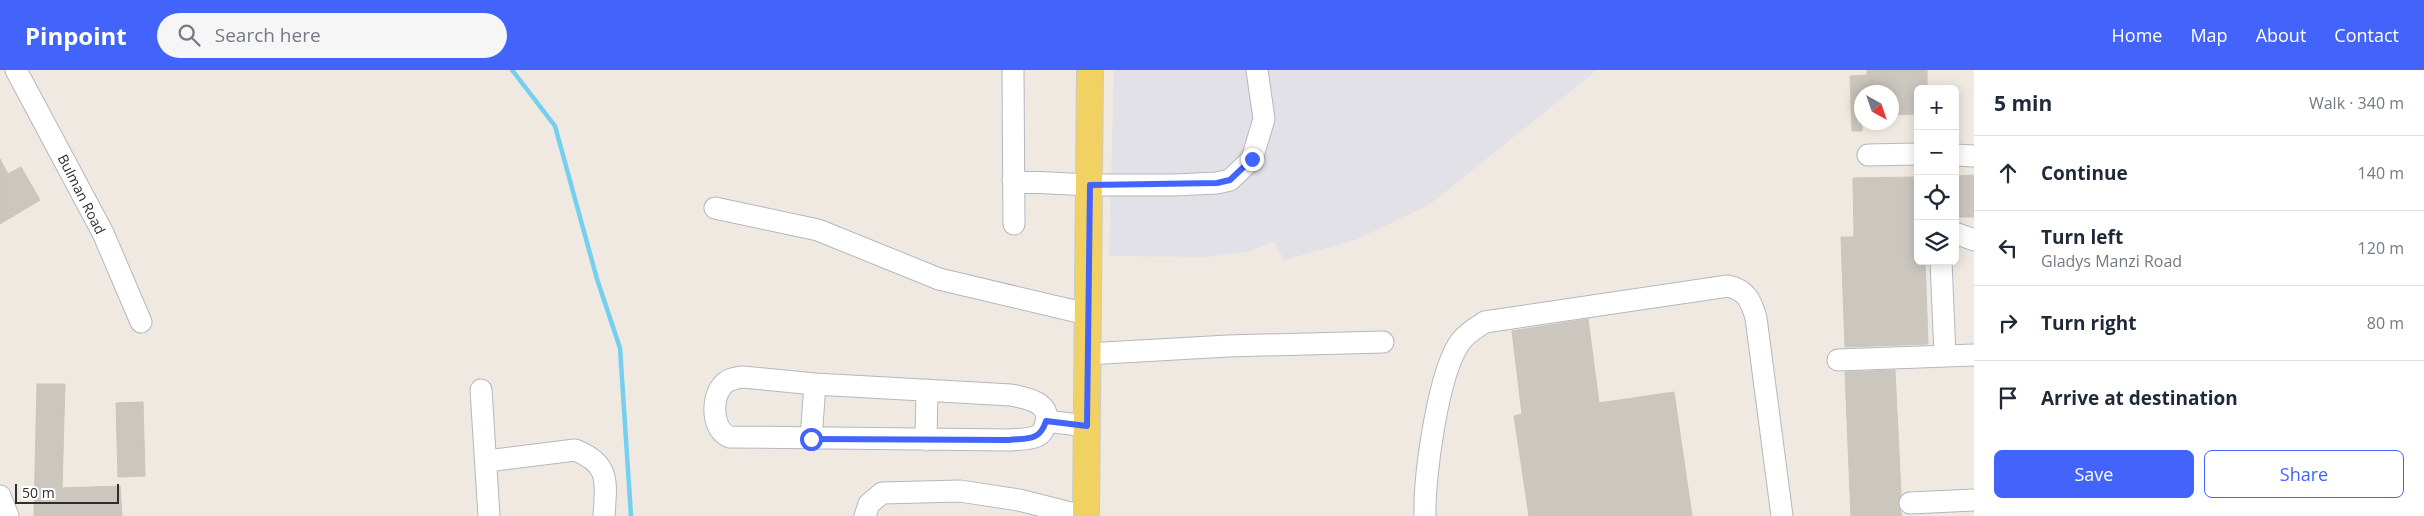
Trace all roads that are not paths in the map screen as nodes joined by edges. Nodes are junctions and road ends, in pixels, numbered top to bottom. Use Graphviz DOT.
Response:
graph roads {
  1 [pos="16,70"];
  2 [pos="1013,70"];
  3 [pos="1090,70"];
  4 [pos="1262,73"];
  5 [pos="1914,154"];
  6 [pos="1868,155"];
  7 [pos="1959,155"];
  8 [pos="1974,156"];
  9 [pos="1013,181"];
  10 [pos="1090,185"];
  11 [pos="716,208"];
  12 [pos="1014,224"];
  13 [pos="1959,234"];
  14 [pos="1974,240"];
  15 [pos="1941,265"];
  16 [pos="1087,314"];
  17 [pos="141,322"];
  18 [pos="1383,342"];
  19 [pos="1087,354"];
  20 [pos="1974,355"];
  21 [pos="1945,356"];
  22 [pos="1838,360"];
  23 [pos="815,384"];
  24 [pos="481,390"];
  25 [pos="927,390"];
  26 [pos="1046,421"];
  27 [pos="1087,426"];
  28 [pos="811,439"];
  29 [pos="926,440"];
  30 [pos="487,461"];
  31 [pos="0,496"];
  32 [pos="1974,500"];
  33 [pos="1910,503"];
  34 [pos="8,516"];
  35 [pos="489,516"];
  36 [pos="604,516"];
  37 [pos="866,516"];
  38 [pos="1084,516"];
  39 [pos="1425,516"];
  40 [pos="1782,516"];
  1 -- 17 [label="lane, Bulman Road"];
  2 -- 9 [label="lane"];
  3 -- 10 [label="main road"];
  4 -- 10 [label="lane"];
  5 -- 6 [label="lane"];
  7 -- 8 [label="lane"];
  9 -- 10 [label="lane"];
  9 -- 12 [label="lane"];
  10 -- 16 [label="main road"];
  11 -- 16 [label="lane"];
  13 -- 14 [label="lane"];
  15 -- 21 [label="lane"];
  16 -- 19 [label="main road"];
  18 -- 19 [label="lane"];
  19 -- 27 [label="main road"];
  20 -- 21 [label="lane"];
  21 -- 22 [label="lane"];
  23 -- 25 [label="lane"];
  23 -- 28 [label="lane"];
  23 -- 28 [label="lane"];
  24 -- 30 [label="lane"];
  25 -- 26 [label="lane"];
  25 -- 29 [label="lane"];
  26 -- 27 [label="lane"];
  26 -- 29 [label="lane"];
  27 -- 38 [label="main road"];
  28 -- 29 [label="lane"];
  30 -- 35 [label="lane"];
  30 -- 36 [label="lane"];
  31 -- 34 [label="lane"];
  32 -- 33 [label="lane"];
  37 -- 38 [label="lane"];
  39 -- 40 [label="lane"];
}
